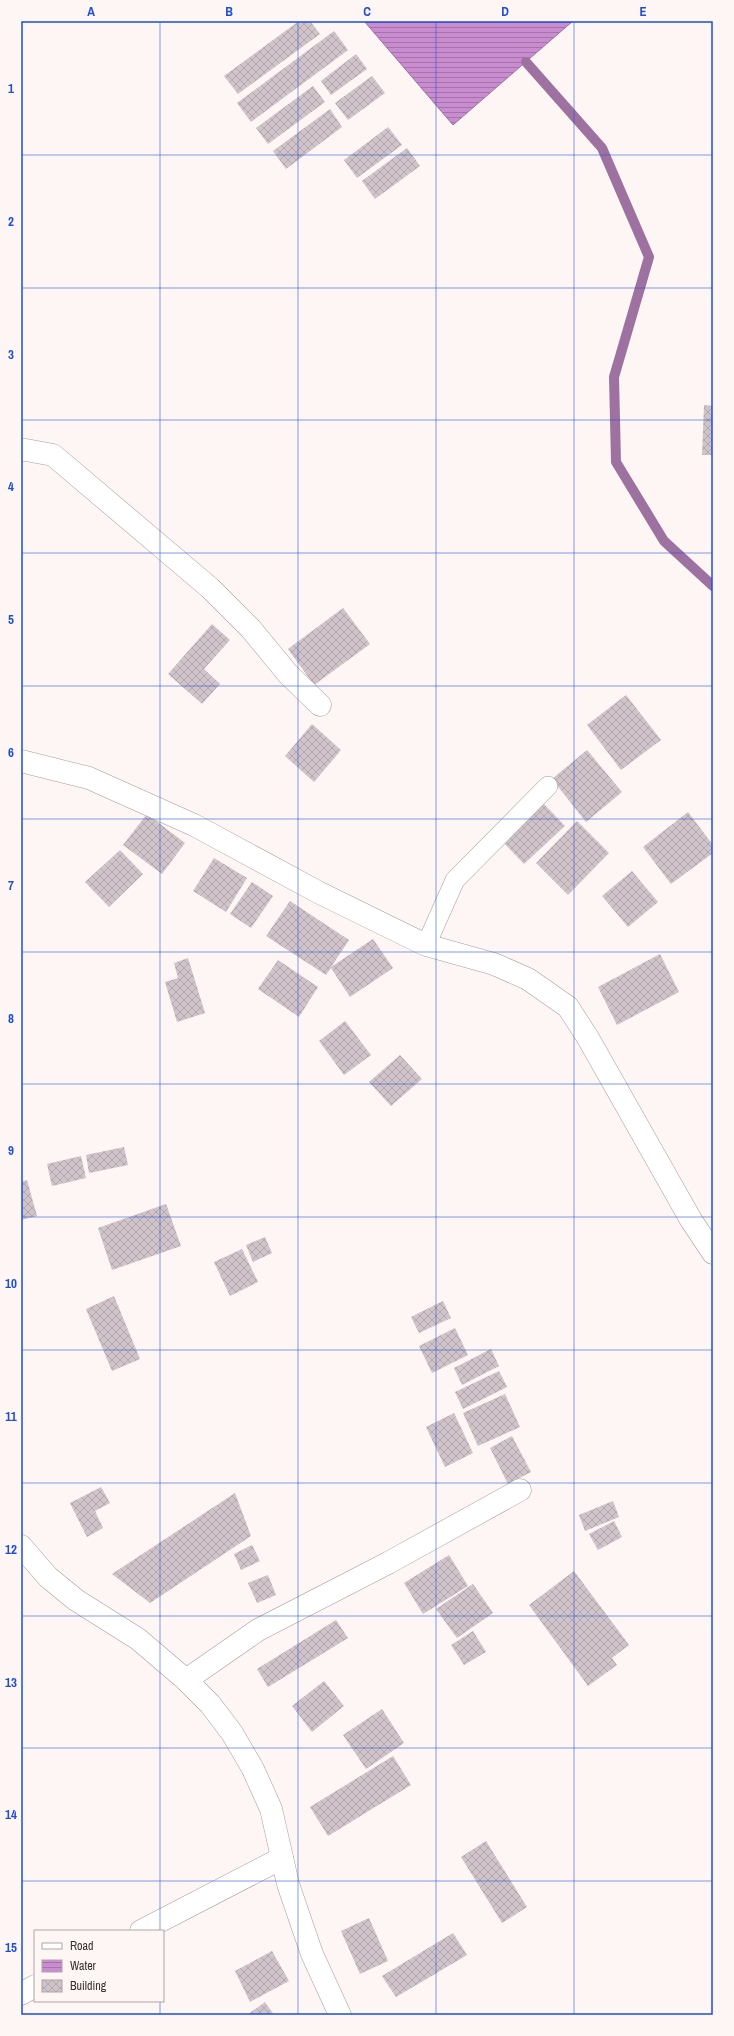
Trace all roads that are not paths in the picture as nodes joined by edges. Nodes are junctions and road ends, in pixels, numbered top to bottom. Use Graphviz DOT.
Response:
graph roads {
  1 [pos="21,450"];
  2 [pos="320,705"];
  3 [pos="21,761"];
  4 [pos="548,786"];
  5 [pos="426,945"];
  6 [pos="713,1253"];
  7 [pos="520,1490"];
  8 [pos="21,1546"];
  9 [pos="186,1680"];
  10 [pos="282,1858"];
  11 [pos="143,1930"];
  12 [pos="34,1987"];
  13 [pos="21,1994"];
  14 [pos="340,2015"];
  1 -- 2 [label="street"];
  3 -- 5 [label="street"];
  4 -- 5 [label="lane"];
  5 -- 6 [label="street"];
  7 -- 9 [label="street"];
  8 -- 9 [label="street"];
  9 -- 10 [label="street"];
  10 -- 11 [label="street"];
  10 -- 14 [label="street"];
  12 -- 13 [label="street"];
}
